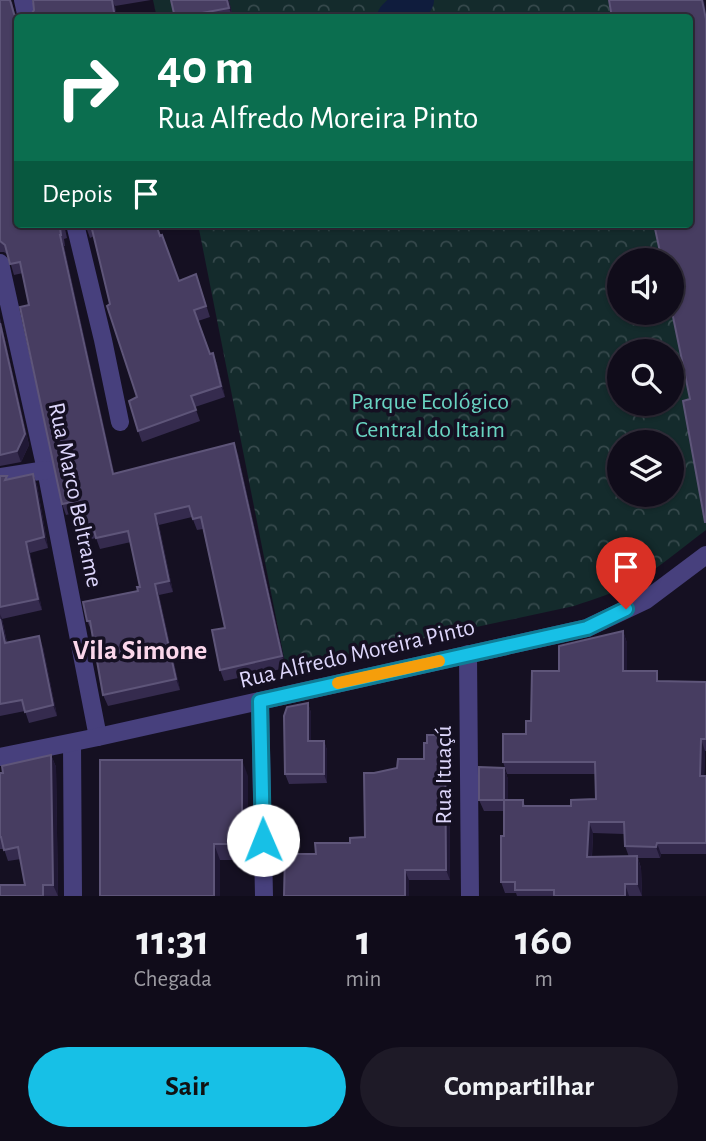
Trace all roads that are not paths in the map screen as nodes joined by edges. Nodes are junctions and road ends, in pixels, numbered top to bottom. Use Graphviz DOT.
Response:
graph roads {
  1 [pos="76,228"];
  2 [pos="0,263"];
  3 [pos="120,422"];
  4 [pos="46,470"];
  5 [pos="0,477"];
  6 [pos="706,555"];
  7 [pos="468,654"];
  8 [pos="260,701"];
  9 [pos="98,737"];
  10 [pos="72,743"];
  11 [pos="0,757"];
  12 [pos="73,896"];
  13 [pos="264,896"];
  14 [pos="470,896"];
  1 -- 3 [label="street"];
  2 -- 4 [label="street, Rua Marco Beltrame"];
  4 -- 5 [label="street"];
  4 -- 9 [label="street, Rua Marco Beltrame"];
  6 -- 7 [label="street, Rua Alfredo Moreira Pinto"];
  7 -- 8 [label="street, Rua Alfredo Moreira Pinto"];
  7 -- 14 [label="street, Rua Ituaçú"];
  8 -- 9 [label="street, Rua Alfredo Moreira Pinto"];
  8 -- 13 [label="street"];
  9 -- 10 [label="street, Rua Alfredo Moreira Pinto"];
  10 -- 11 [label="street, Rua Alfredo Moreira Pinto"];
  10 -- 12 [label="street"];
}
